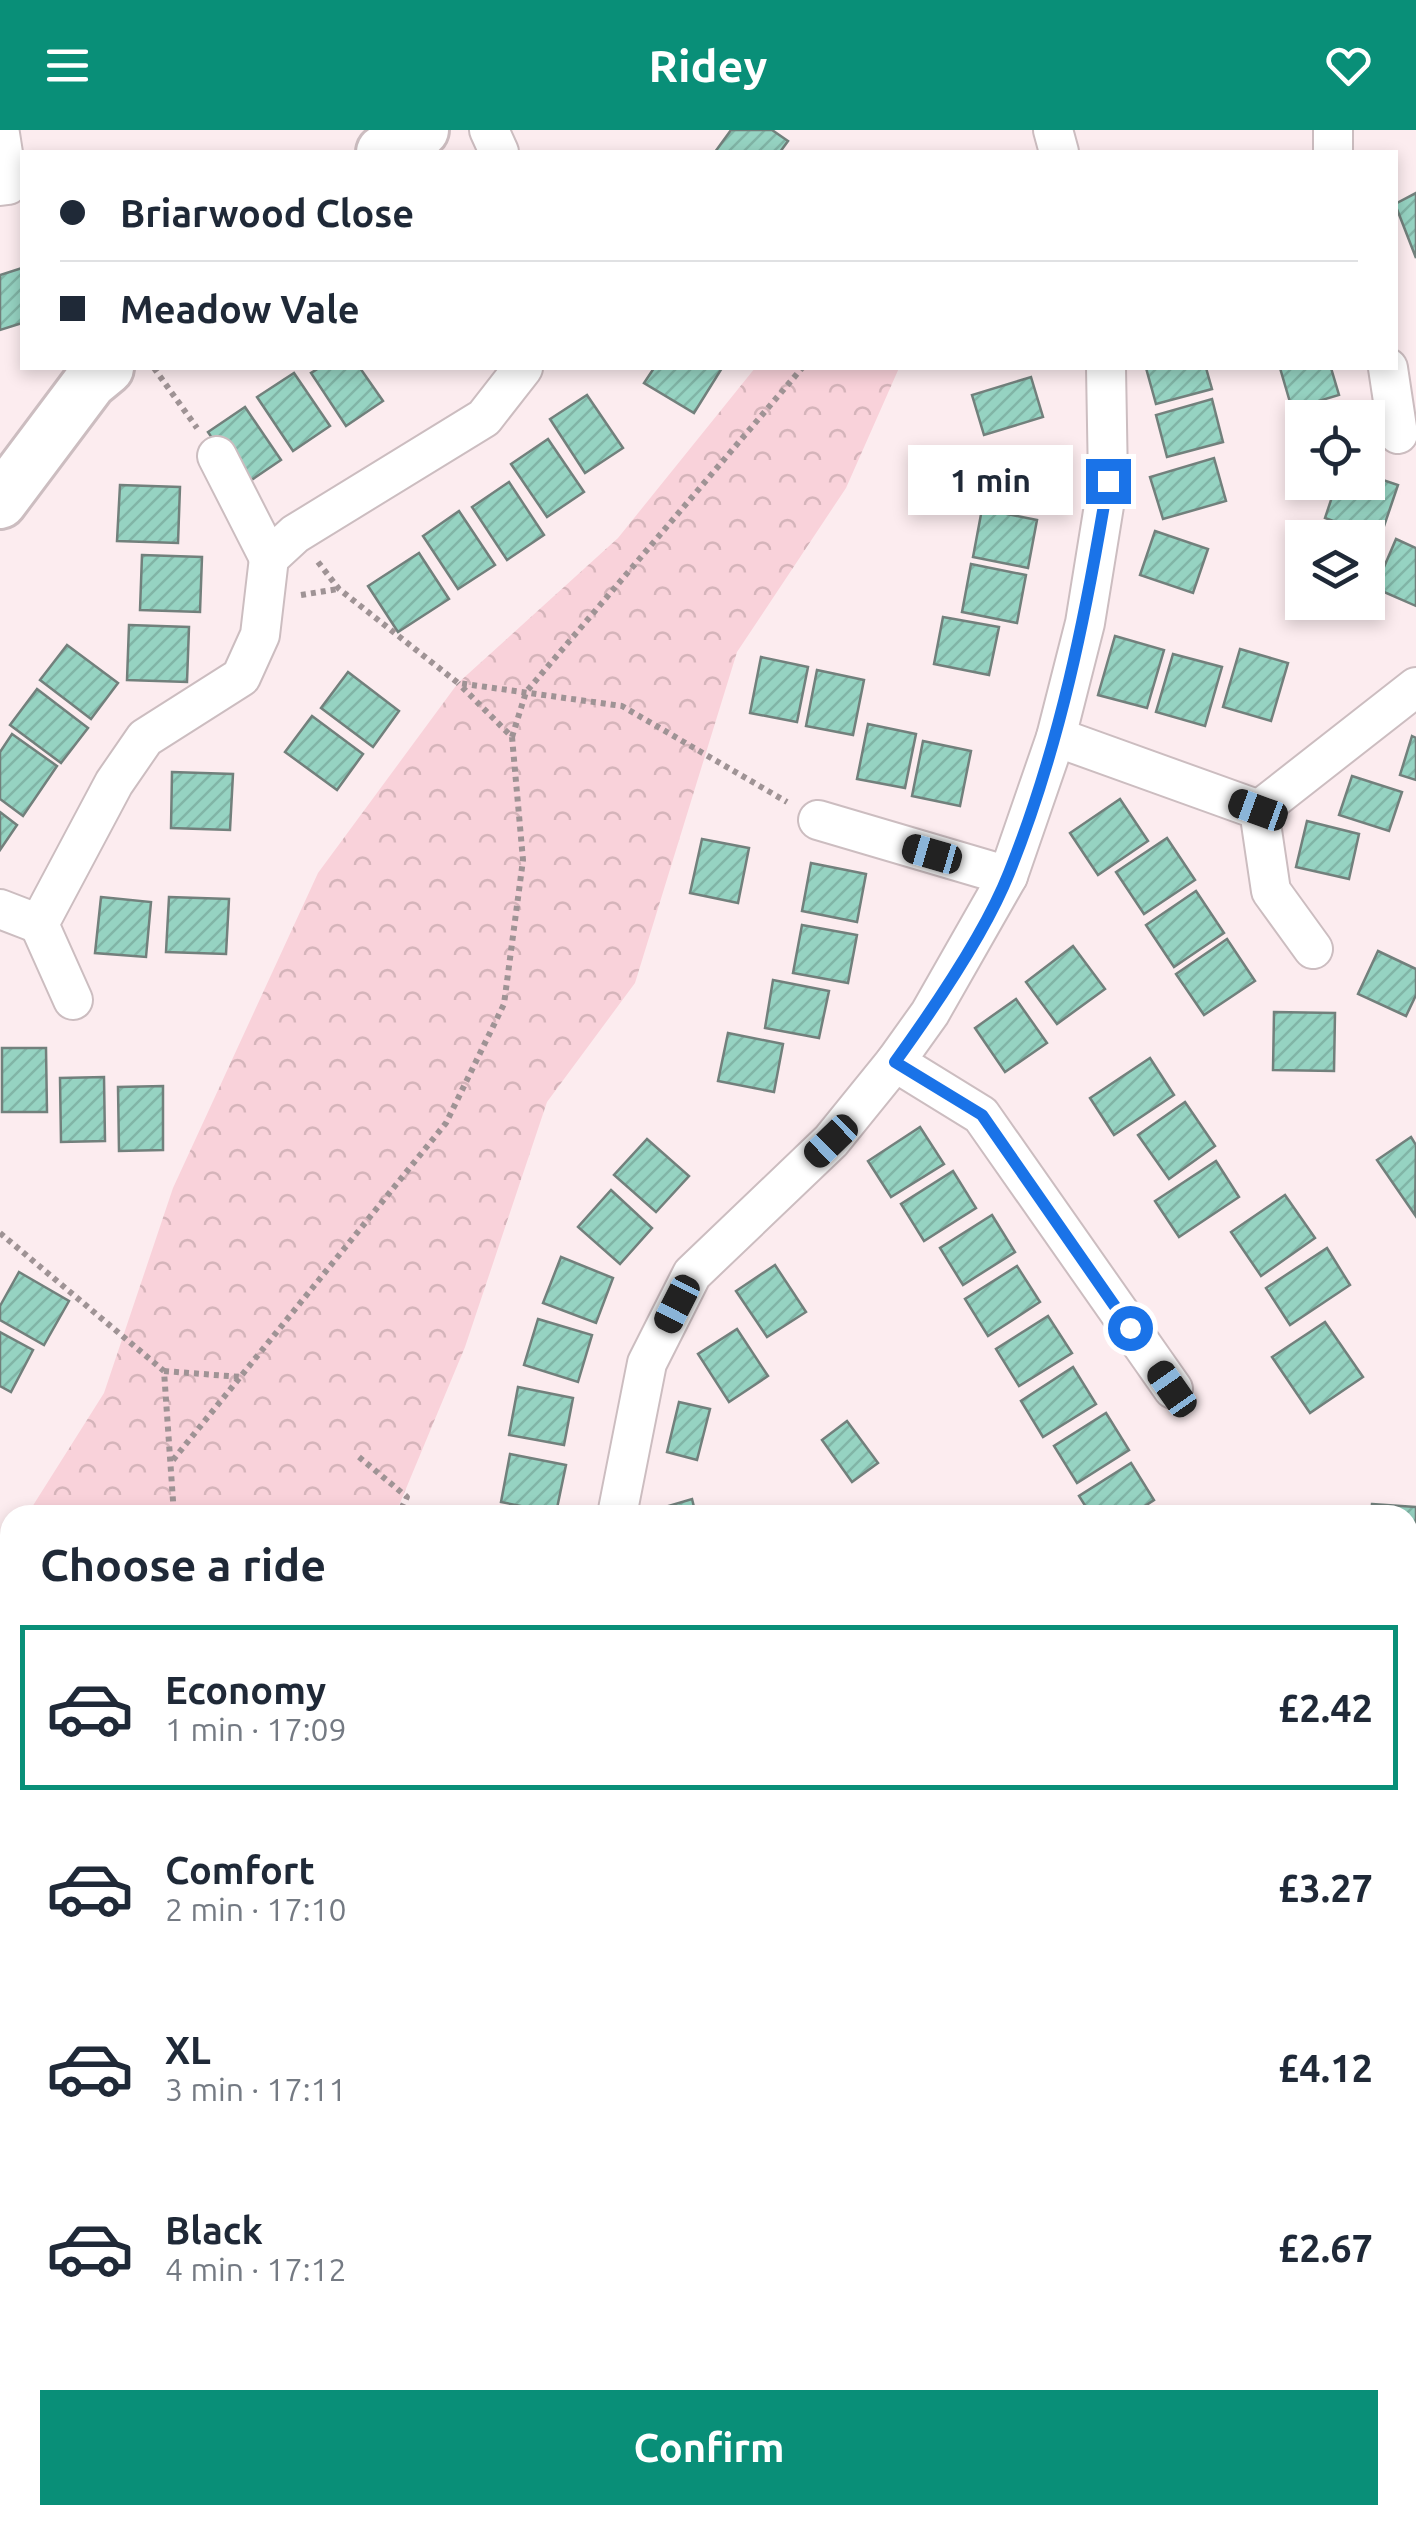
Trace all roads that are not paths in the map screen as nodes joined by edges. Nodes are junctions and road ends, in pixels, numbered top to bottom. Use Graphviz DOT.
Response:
graph roads {
  1 [pos="422,130"];
  2 [pos="0,134"];
  3 [pos="387,150"];
  4 [pos="10,183"];
  5 [pos="105,370"];
  6 [pos="521,370"];
  7 [pos="1106,370"];
  8 [pos="1388,370"];
  9 [pos="1398,434"];
  10 [pos="217,456"];
  11 [pos="0,502"];
  12 [pos="282,546"];
  13 [pos="1416,687"];
  14 [pos="1056,738"];
  15 [pos="1258,810"];
  16 [pos="818,820"];
  17 [pos="1008,876"];
  18 [pos="0,909"];
  19 [pos="40,924"];
  20 [pos="1313,948"];
  21 [pos="73,1000"];
  22 [pos="895,1062"];
  23 [pos="1172,1389"];
  24 [pos="619,1505"];
  1 -- 3 [label="street"];
  2 -- 4 [label="street"];
  5 -- 11 [label="street"];
  6 -- 12 [label="street"];
  7 -- 14 [label="street"];
  8 -- 9 [label="street"];
  10 -- 12 [label="street"];
  12 -- 19 [label="street"];
  13 -- 15 [label="street"];
  14 -- 15 [label="street"];
  14 -- 17 [label="street"];
  15 -- 20 [label="street"];
  16 -- 17 [label="street"];
  17 -- 22 [label="street"];
  18 -- 19 [label="street"];
  19 -- 21 [label="street"];
  22 -- 23 [label="street"];
  22 -- 24 [label="street"];
}
